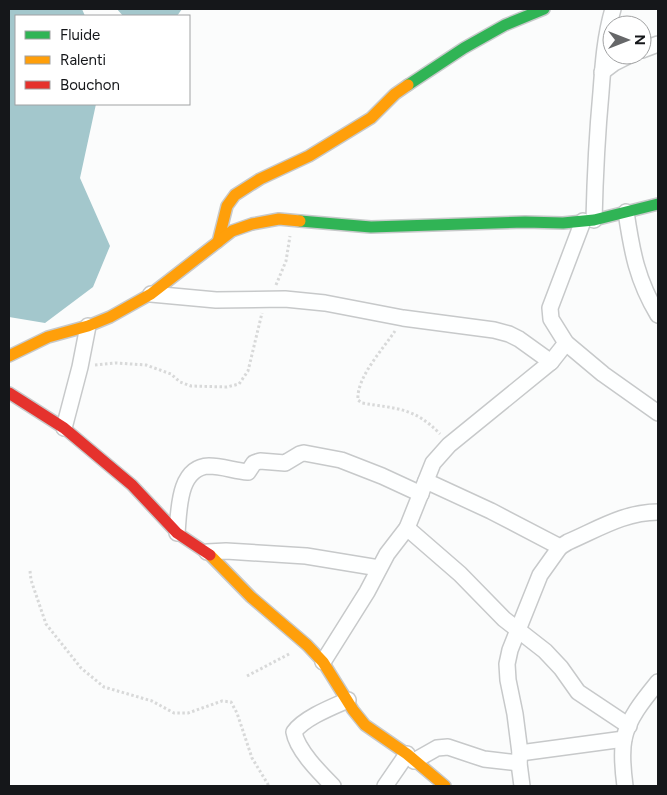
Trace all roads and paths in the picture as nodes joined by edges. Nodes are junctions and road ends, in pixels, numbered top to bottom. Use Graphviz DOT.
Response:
graph roads {
  1 [pos="544,9"];
  2 [pos="613,9"];
  3 [pos="611,65"];
  4 [pos="602,72"];
  5 [pos="658,204"];
  6 [pos="626,212"];
  7 [pos="293,220"];
  8 [pos="588,220"];
  9 [pos="218,242"];
  10 [pos="151,294"];
  11 [pos="269,299"];
  12 [pos="658,315"];
  13 [pos="403,318"];
  14 [pos="88,326"];
  15 [pos="566,343"];
  16 [pos="9,356"];
  17 [pos="551,362"];
  18 [pos="80,367"];
  19 [pos="9,392"];
  20 [pos="658,413"];
  21 [pos="64,428"];
  22 [pos="448,445"];
  23 [pos="423,488"];
  24 [pos="658,512"];
  25 [pos="407,528"];
  26 [pos="177,532"];
  27 [pos="560,547"];
  28 [pos="207,552"];
  29 [pos="379,568"];
  30 [pos="30,571"];
  31 [pos="518,630"];
  32 [pos="307,645"];
  33 [pos="323,662"];
  34 [pos="246,676"];
  35 [pos="658,682"];
  36 [pos="348,700"];
  37 [pos="626,732"];
  38 [pos="410,757"];
  39 [pos="519,758"];
  40 [pos="270,786"];
  41 [pos="332,786"];
  42 [pos="385,786"];
  43 [pos="445,786"];
  44 [pos="522,786"];
  45 [pos="625,786"];
  1 -- 9 [label="street"];
  2 -- 4 [label="street"];
  3 -- 4 [label="street"];
  4 -- 8 [label="street"];
  5 -- 6 [label="street"];
  6 -- 8 [label="street"];
  6 -- 12 [label="street"];
  7 -- 8 [label="street"];
  7 -- 9 [label="street"];
  7 -- 11 [label="path"];
  8 -- 15 [label="street"];
  9 -- 10 [label="street"];
  10 -- 11 [label="street"];
  10 -- 14 [label="street"];
  11 -- 13 [label="street"];
  11 -- 18 [label="path"];
  13 -- 17 [label="street"];
  13 -- 22 [label="path"];
  14 -- 16 [label="street"];
  14 -- 18 [label="street"];
  15 -- 17 [label="street"];
  15 -- 20 [label="street"];
  17 -- 22 [label="street"];
  18 -- 21 [label="street"];
  19 -- 21 [label="street"];
  21 -- 26 [label="street"];
  22 -- 23 [label="street"];
  23 -- 25 [label="street"];
  23 -- 26 [label="street"];
  23 -- 27 [label="street"];
  24 -- 27 [label="street"];
  25 -- 29 [label="street"];
  25 -- 31 [label="street"];
  26 -- 28 [label="street"];
  27 -- 31 [label="street"];
  28 -- 29 [label="street"];
  28 -- 32 [label="street"];
  29 -- 33 [label="street"];
  30 -- 40 [label="path"];
  31 -- 37 [label="street"];
  31 -- 39 [label="street"];
  32 -- 33 [label="street"];
  32 -- 34 [label="path"];
  33 -- 36 [label="street"];
  35 -- 37 [label="street"];
  36 -- 38 [label="street"];
  36 -- 41 [label="street"];
  37 -- 39 [label="street"];
  37 -- 45 [label="street"];
  38 -- 39 [label="street"];
  38 -- 42 [label="street"];
  38 -- 43 [label="street"];
  39 -- 44 [label="street"];
}
